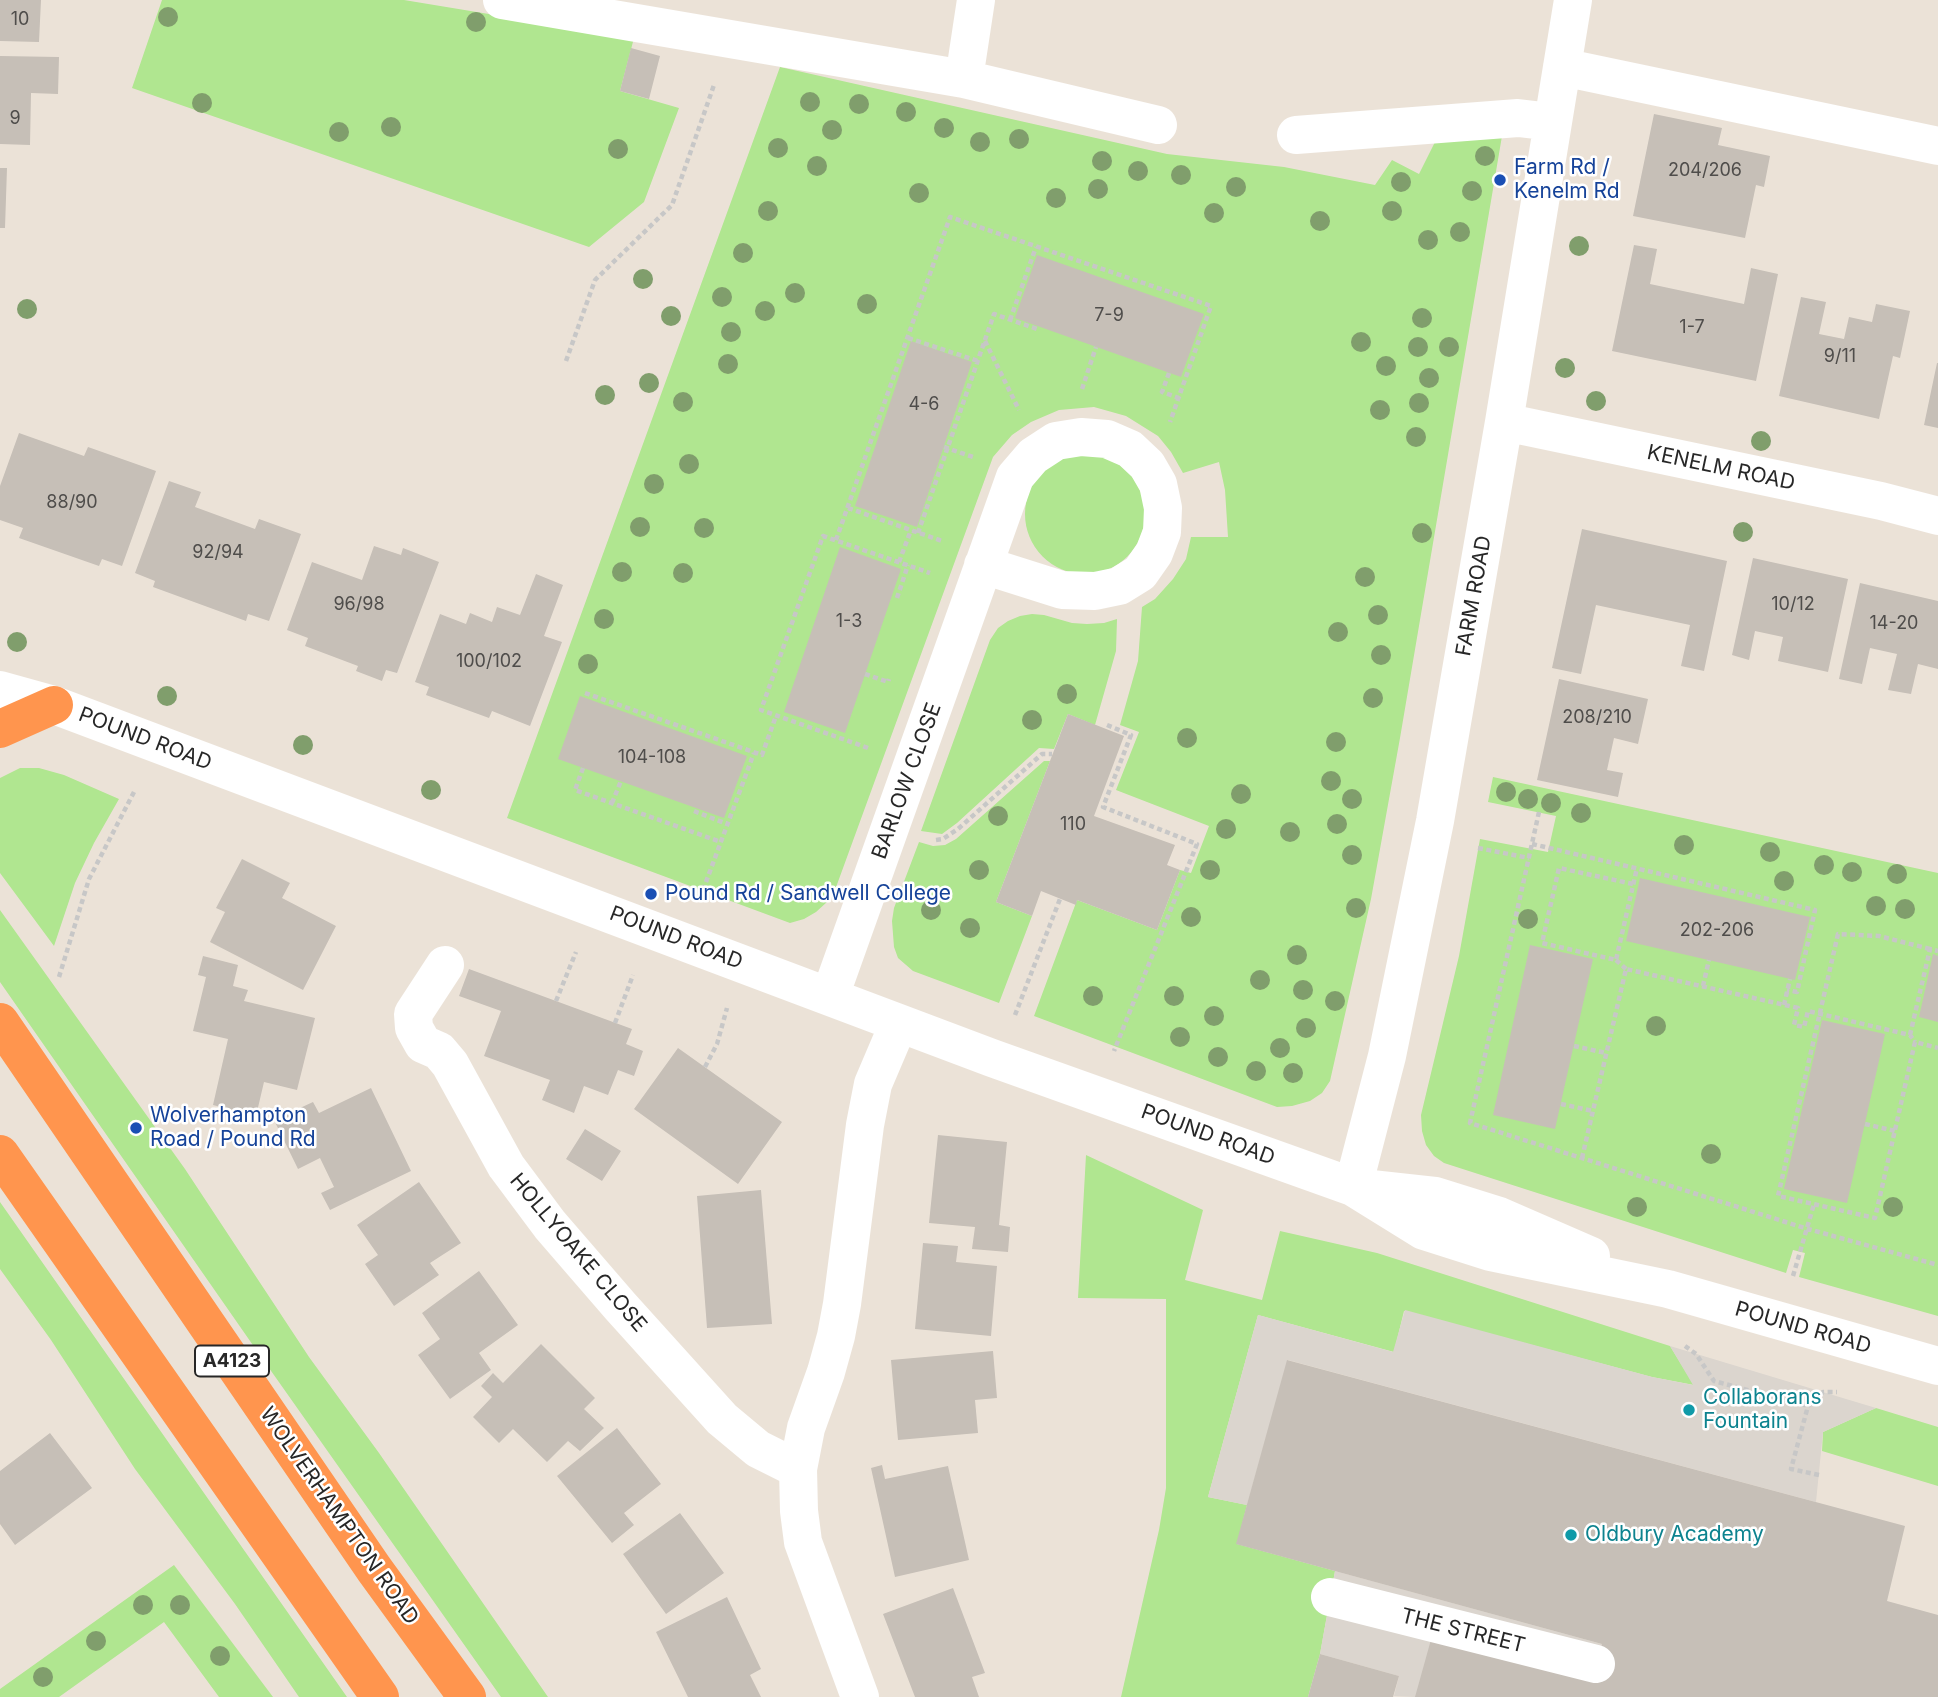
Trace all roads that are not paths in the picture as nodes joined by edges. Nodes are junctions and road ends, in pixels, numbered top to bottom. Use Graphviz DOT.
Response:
graph roads {
  1 [pos="502,0"];
  2 [pos="976,0"];
  3 [pos="1573,0"];
  4 [pos="1562,66"];
  5 [pos="964,79"];
  6 [pos="1552,122"];
  7 [pos="1158,125"];
  8 [pos="1296,135"];
  9 [pos="1938,146"];
  10 [pos="1504,422"];
  11 [pos="1938,516"];
  12 [pos="983,565"];
  13 [pos="0,690"];
  14 [pos="54,705"];
  15 [pos="0,729"];
  16 [pos="445,965"];
  17 [pos="830,996"];
  18 [pos="0,1022"];
  19 [pos="899,1023"];
  20 [pos="0,1154"];
  21 [pos="1353,1187"];
  22 [pos="1938,1367"];
  23 [pos="798,1469"];
  24 [pos="1330,1597"];
  25 [pos="1596,1664"];
  26 [pos="380,1697"];
  27 [pos="467,1697"];
  28 [pos="860,1697"];
  1 -- 5 [label="street"];
  2 -- 5 [label="street"];
  3 -- 4 [label="street, FARM ROAD"];
  4 -- 6 [label="street, FARM ROAD"];
  4 -- 9 [label="street"];
  5 -- 7 [label="street"];
  6 -- 8 [label="street"];
  6 -- 10 [label="street, FARM ROAD"];
  10 -- 11 [label="street, KENELM ROAD"];
  10 -- 21 [label="street, FARM ROAD"];
  12 -- 12 [label="street, BARLOW CLOSE"];
  12 -- 17 [label="street, BARLOW CLOSE"];
  13 -- 14 [label="street, POUND ROAD"];
  14 -- 15 [label="highway"];
  14 -- 17 [label="street, POUND ROAD"];
  16 -- 23 [label="street, HOLLYOAKE CLOSE"];
  17 -- 19 [label="street, POUND ROAD"];
  18 -- 27 [label="highway, WOLVERHAMPTON ROAD / A4123"];
  19 -- 21 [label="street, POUND ROAD"];
  19 -- 23 [label="street"];
  20 -- 26 [label="highway"];
  21 -- 22 [label="street, POUND ROAD"];
  23 -- 28 [label="street"];
  24 -- 25 [label="street, THE STREET"];
}
